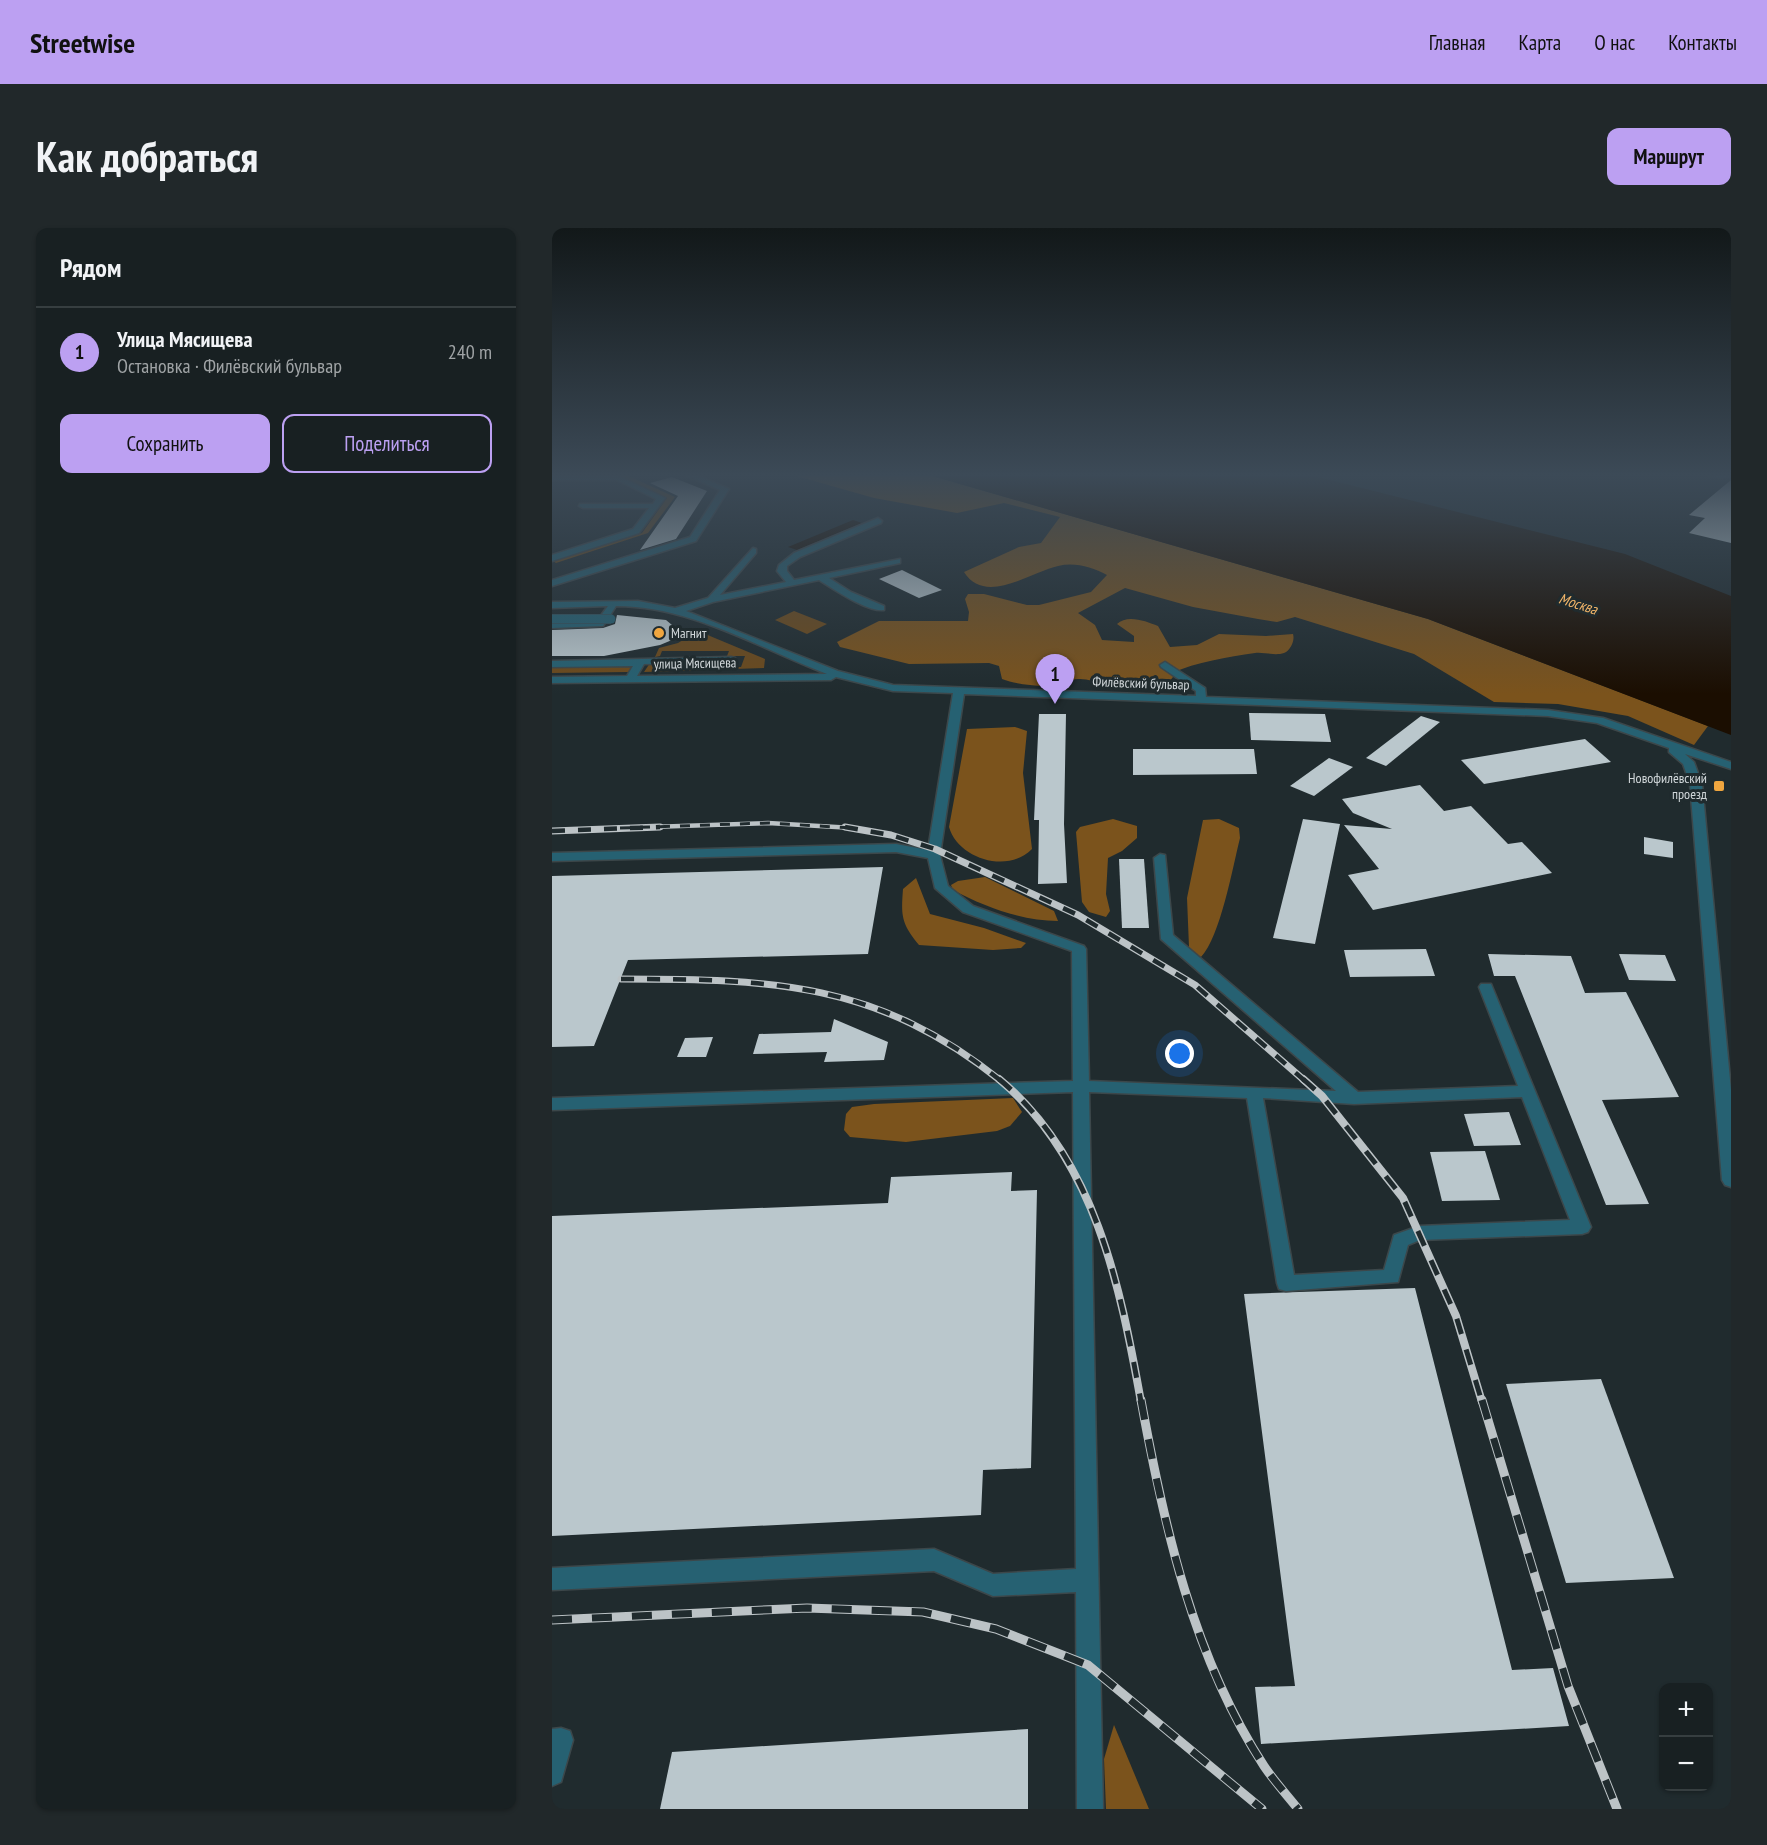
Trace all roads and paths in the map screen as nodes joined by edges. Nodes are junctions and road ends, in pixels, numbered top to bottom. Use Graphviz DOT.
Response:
graph roads {
  1 [pos="588,547"];
  2 [pos="667,547"];
  3 [pos="817,547"];
  4 [pos="753,551"];
  5 [pos="552,558"];
  6 [pos="897,561"];
  7 [pos="821,577"];
  8 [pos="552,582"];
  9 [pos="792,583"];
  10 [pos="711,600"];
  11 [pos="613,604"];
  12 [pos="552,605"];
  13 [pos="881,608"];
  14 [pos="675,611"];
  15 [pos="552,619"];
  16 [pos="611,619"];
  17 [pos="552,625"];
  18 [pos="652,648"];
  19 [pos="731,660"];
  20 [pos="641,662"];
  21 [pos="552,664"];
  22 [pos="1165,665"];
  23 [pos="839,676"];
  24 [pos="630,679"];
  25 [pos="552,681"];
  26 [pos="959,692"];
  27 [pos="1200,700"];
  28 [pos="1666,745"];
  29 [pos="1731,766"];
  30 [pos="934,855"];
  31 [pos="552,857"];
  32 [pos="1160,858"];
  33 [pos="1486,987"];
  34 [pos="1081,1086"];
  35 [pos="1528,1091"];
  36 [pos="1254,1092"];
  37 [pos="1354,1098"];
  38 [pos="552,1104"];
  39 [pos="1731,1180"];
  40 [pos="552,1579"];
  41 [pos="1087,1580"];
  42 [pos="552,1741"];
  43 [pos="552,1773"];
  44 [pos="1090,1809"];
  1 -- 5 [label="street"];
  2 -- 8 [label="street"];
  3 -- 9 [label="street"];
  4 -- 10 [label="street"];
  6 -- 7 [label="street"];
  7 -- 9 [label="street"];
  7 -- 13 [label="street"];
  9 -- 10 [label="street"];
  10 -- 14 [label="street"];
  11 -- 12 [label="street, Филёвский бульвар"];
  11 -- 14 [label="street, Филёвский бульвар"];
  11 -- 17 [label="street"];
  14 -- 23 [label="street, Филёвский бульвар"];
  15 -- 16 [label="street, bridge"];
  18 -- 20 [label="street"];
  19 -- 20 [label="street"];
  20 -- 21 [label="street"];
  20 -- 24 [label="street"];
  22 -- 27 [label="street"];
  23 -- 24 [label="street, улица Мясищева"];
  23 -- 26 [label="street, Филёвский бульвар"];
  24 -- 25 [label="street, улица Мясищева"];
  26 -- 27 [label="street, Филёвский бульвар"];
  26 -- 30 [label="street"];
  27 -- 28 [label="street, Филёвский бульвар"];
  28 -- 29 [label="street, Филёвский бульвар"];
  28 -- 39 [label="street"];
  30 -- 31 [label="street"];
  30 -- 34 [label="street"];
  32 -- 37 [label="street"];
  33 -- 35 [label="street"];
  34 -- 36 [label="street"];
  34 -- 38 [label="street"];
  34 -- 41 [label="street"];
  35 -- 36 [label="street"];
  35 -- 37 [label="street"];
  36 -- 37 [label="street"];
  40 -- 41 [label="street"];
  41 -- 44 [label="street"];
  42 -- 43 [label="street"];
}
